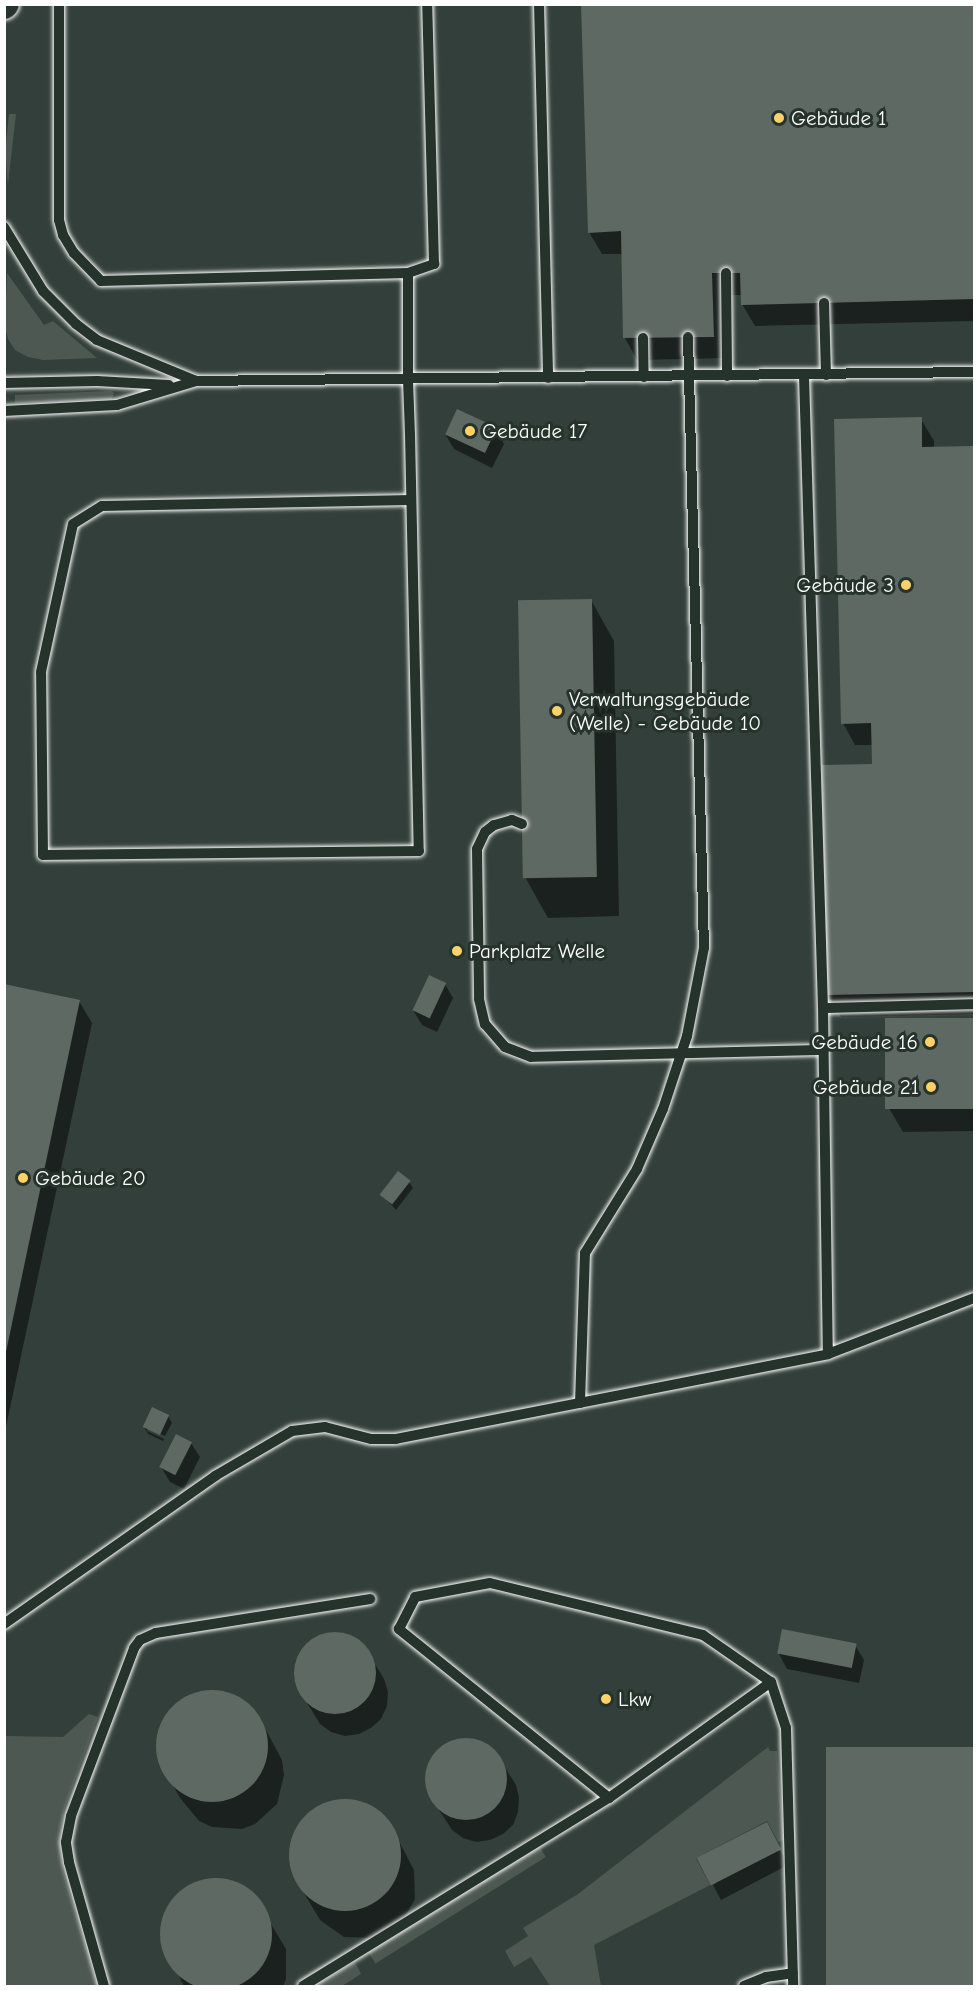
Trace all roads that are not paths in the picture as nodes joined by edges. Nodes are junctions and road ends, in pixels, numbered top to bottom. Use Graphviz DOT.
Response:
graph roads {
  1 [pos="58,4"];
  2 [pos="427,4"];
  3 [pos="539,4"];
  4 [pos="4,227"];
  5 [pos="408,273"];
  6 [pos="726,273"];
  7 [pos="824,303"];
  8 [pos="688,337"];
  9 [pos="643,338"];
  10 [pos="975,372"];
  11 [pos="826,375"];
  12 [pos="688,376"];
  13 [pos="728,376"];
  14 [pos="804,376"];
  15 [pos="644,377"];
  16 [pos="548,378"];
  17 [pos="408,380"];
  18 [pos="196,381"];
  19 [pos="4,383"];
  20 [pos="178,386"];
  21 [pos="4,411"];
  22 [pos="411,500"];
  23 [pos="522,824"];
  24 [pos="975,1004"];
  25 [pos="823,1008"];
  26 [pos="824,1050"];
  27 [pos="682,1053"];
  28 [pos="975,1298"];
  29 [pos="828,1354"];
  30 [pos="580,1403"];
  31 [pos="370,1599"];
  32 [pos="4,1624"];
  33 [pos="771,1682"];
  34 [pos="609,1798"];
  35 [pos="793,1973"];
  36 [pos="104,1986"];
  37 [pos="303,1986"];
  38 [pos="744,1986"];
  39 [pos="794,1986"];
  1 -- 5 [label="lane"];
  2 -- 5 [label="lane"];
  3 -- 16 [label="lane"];
  4 -- 18 [label="lane"];
  5 -- 17 [label="lane"];
  6 -- 13 [label="lane"];
  7 -- 11 [label="lane"];
  8 -- 12 [label="lane"];
  9 -- 15 [label="lane"];
  10 -- 11 [label="lane"];
  11 -- 14 [label="lane"];
  12 -- 13 [label="lane"];
  12 -- 15 [label="lane"];
  12 -- 27 [label="lane"];
  13 -- 14 [label="lane"];
  14 -- 25 [label="lane"];
  15 -- 16 [label="lane"];
  16 -- 17 [label="lane"];
  17 -- 18 [label="lane"];
  17 -- 22 [label="lane"];
  18 -- 20 [label="lane"];
  19 -- 20 [label="lane"];
  20 -- 21 [label="lane"];
  22 -- 22 [label="lane"];
  23 -- 27 [label="lane"];
  24 -- 25 [label="lane"];
  25 -- 26 [label="lane"];
  26 -- 27 [label="lane"];
  26 -- 29 [label="lane"];
  27 -- 30 [label="lane"];
  28 -- 29 [label="lane"];
  29 -- 30 [label="lane"];
  30 -- 32 [label="lane"];
  31 -- 36 [label="lane"];
  33 -- 34 [label="lane"];
  33 -- 34 [label="lane"];
  33 -- 35 [label="lane"];
  34 -- 37 [label="lane"];
  35 -- 38 [label="lane"];
  35 -- 39 [label="lane"];
}
